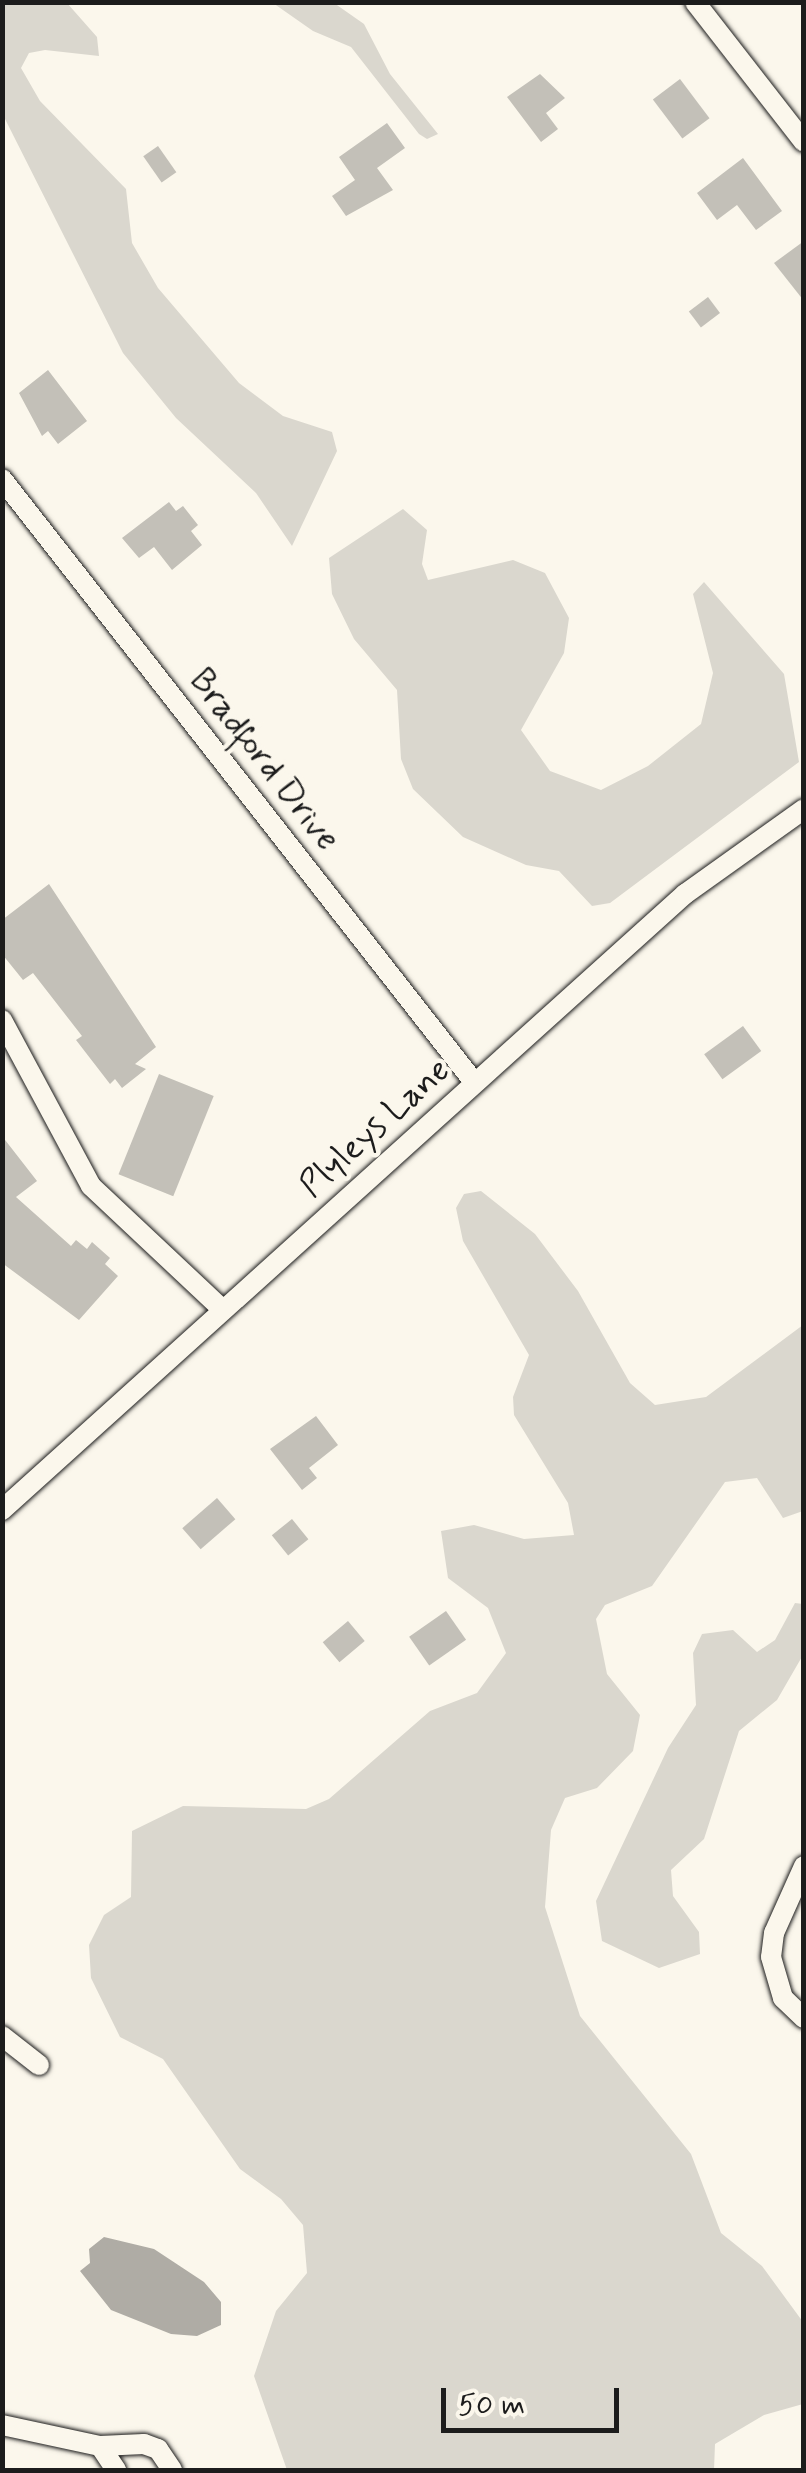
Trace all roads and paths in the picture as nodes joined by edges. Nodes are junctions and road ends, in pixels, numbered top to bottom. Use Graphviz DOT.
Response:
graph roads {
  1 [pos="696,2"];
  2 [pos="804,142"];
  3 [pos="2,479"];
  4 [pos="804,809"];
  5 [pos="2,1020"];
  6 [pos="474,1082"];
  7 [pos="222,1309"];
  8 [pos="2,1510"];
  9 [pos="804,1866"];
  10 [pos="804,2018"];
  11 [pos="2,2036"];
  12 [pos="38,2065"];
  13 [pos="2,2425"];
  14 [pos="100,2446"];
  15 [pos="116,2470"];
  16 [pos="172,2470"];
  1 -- 2 [label="street"];
  3 -- 6 [label="street, Bradford Drive"];
  4 -- 6 [label="street, Plyleys Lane"];
  5 -- 7 [label="street"];
  6 -- 7 [label="street, Plyleys Lane"];
  7 -- 8 [label="street, Plyleys Lane"];
  9 -- 10 [label="street"];
  11 -- 12 [label="street"];
  13 -- 14 [label="street"];
  14 -- 15 [label="street"];
  14 -- 16 [label="street"];
}
